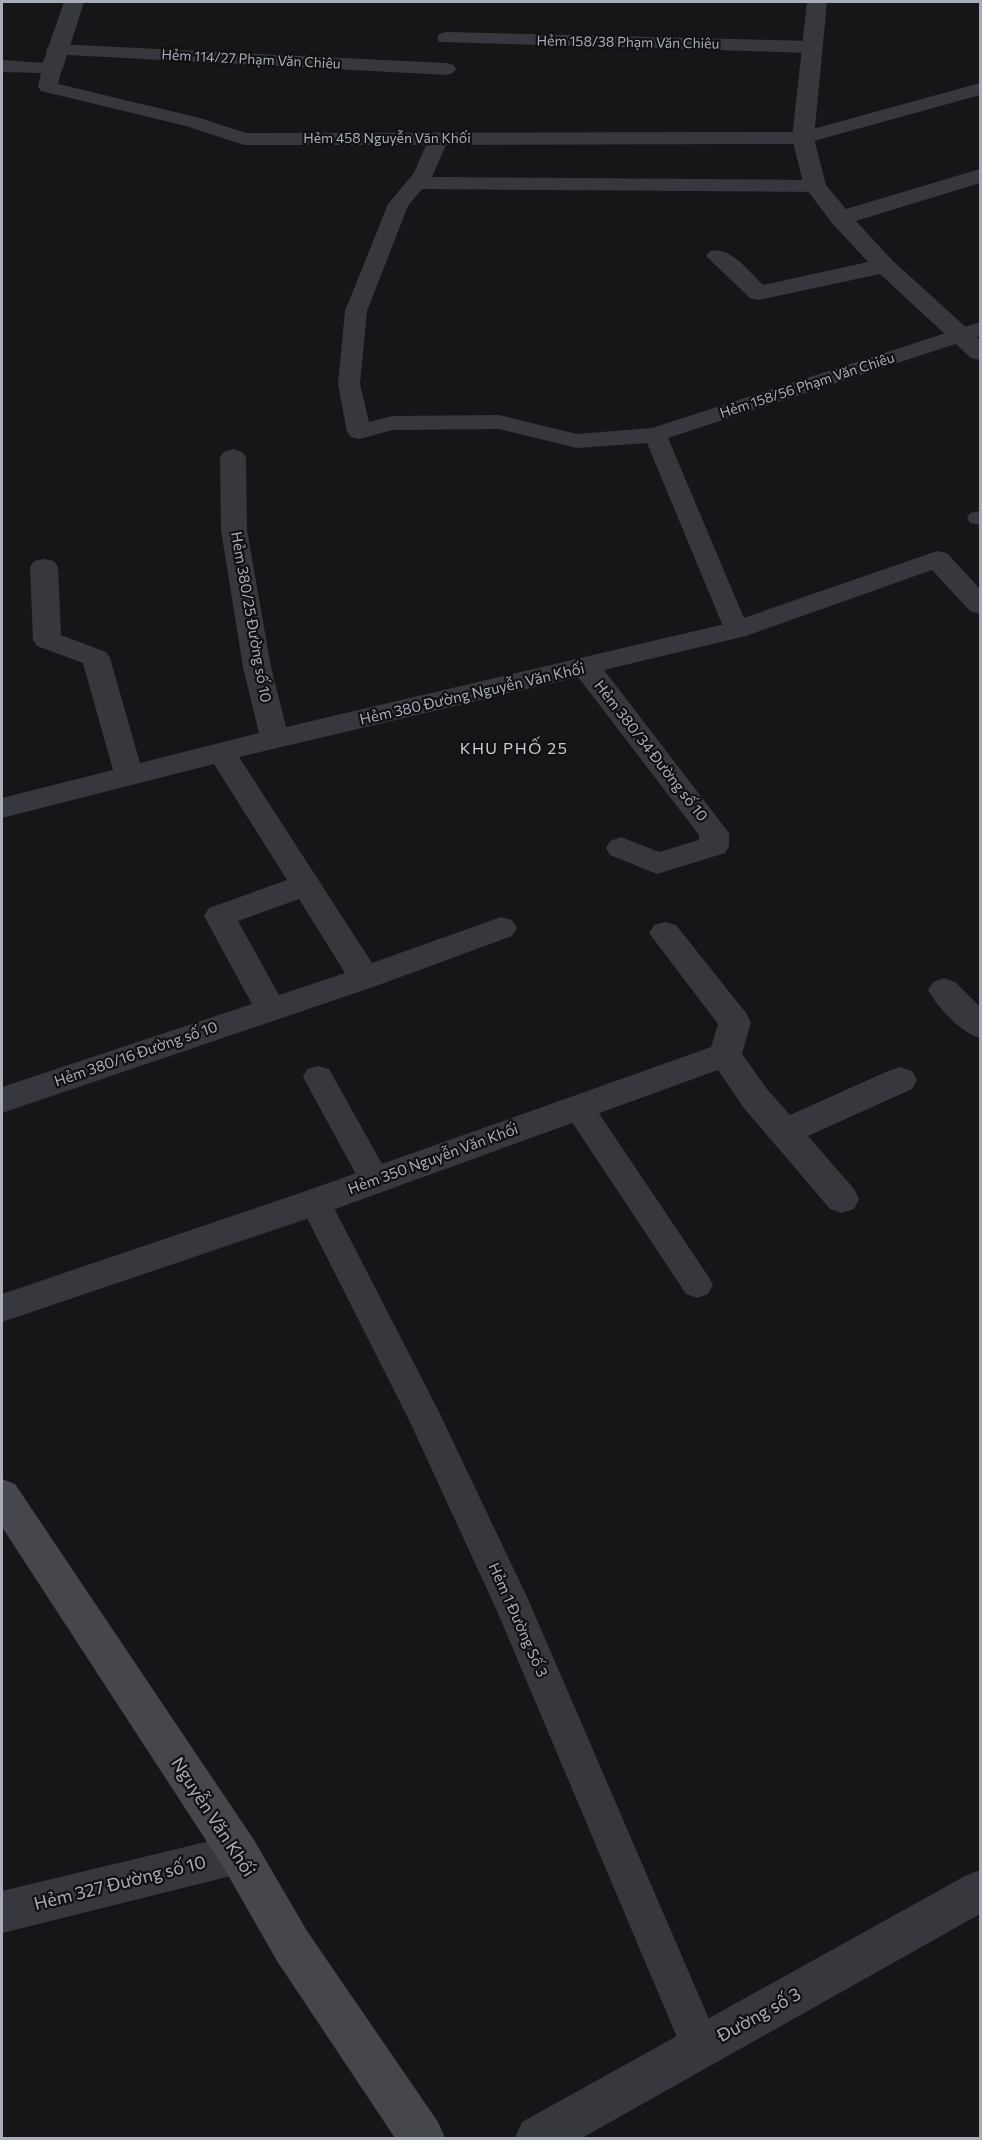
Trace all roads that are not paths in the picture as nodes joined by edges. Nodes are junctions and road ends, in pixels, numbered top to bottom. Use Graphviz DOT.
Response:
graph roads {
  1 [pos="74,2"];
  2 [pos="817,2"];
  3 [pos="446,38"];
  4 [pos="811,47"];
  5 [pos="54,59"];
  6 [pos="2,66"];
  7 [pos="446,69"];
  8 [pos="981,90"];
  9 [pos="439,137"];
  10 [pos="802,138"];
  11 [pos="981,176"];
  12 [pos="417,183"];
  13 [pos="815,186"];
  14 [pos="840,218"];
  15 [pos="717,256"];
  16 [pos="885,266"];
  17 [pos="970,332"];
  18 [pos="981,353"];
  19 [pos="655,435"];
  20 [pos="233,457"];
  21 [pos="44,567"];
  22 [pos="981,605"];
  23 [pos="736,630"];
  24 [pos="586,667"];
  25 [pos="275,740"];
  26 [pos="221,752"];
  27 [pos="129,776"];
  28 [pos="2,808"];
  29 [pos="621,848"];
  30 [pos="305,885"];
  31 [pos="501,928"];
  32 [pos="665,933"];
  33 [pos="365,978"];
  34 [pos="944,990"];
  35 [pos="271,1009"];
  36 [pos="981,1026"];
  37 [pos="724,1055"];
  38 [pos="318,1077"];
  39 [pos="900,1080"];
  40 [pos="2,1100"];
  41 [pos="579,1108"];
  42 [pos="785,1132"];
  43 [pos="375,1180"];
  44 [pos="842,1199"];
  45 [pos="315,1202"];
  46 [pos="697,1285"];
  47 [pos="2,1308"];
  48 [pos="7,1515"];
  49 [pos="239,1854"];
  50 [pos="981,1891"];
  51 [pos="2,1912"];
  52 [pos="701,2047"];
  53 [pos="422,2139"];
  54 [pos="538,2139"];
  1 -- 5 [label="street"];
  2 -- 4 [label="street"];
  3 -- 4 [label="lane, Hẻm 158/38 Phạm Văn Chiêu"];
  4 -- 10 [label="street"];
  5 -- 6 [label="lane"];
  5 -- 7 [label="lane, Hẻm 114/27 Phạm Văn Chiêu"];
  5 -- 9 [label="lane, Hẻm 458 Nguyễn Văn Khối"];
  8 -- 10 [label="lane, Hẻm 458 Nguyễn Văn Khối"];
  9 -- 10 [label="lane, Hẻm 458 Nguyễn Văn Khối"];
  9 -- 12 [label="lane"];
  10 -- 13 [label="street"];
  11 -- 14 [label="street"];
  12 -- 13 [label="lane"];
  12 -- 19 [label="lane, Hẻm 158/56 Phạm Văn Chiêu"];
  13 -- 14 [label="street"];
  14 -- 16 [label="street"];
  15 -- 16 [label="street"];
  16 -- 17 [label="street"];
  17 -- 18 [label="street"];
  17 -- 19 [label="lane, Hẻm 158/56 Phạm Văn Chiêu"];
  19 -- 23 [label="lane"];
  20 -- 25 [label="street, Hẻm 380/25 Đường số 10"];
  21 -- 27 [label="street"];
  22 -- 23 [label="street, Hẻm 380 Đường Nguyễn Văn Khối"];
  23 -- 24 [label="street, Hẻm 380 Đường Nguyễn Văn Khối"];
  24 -- 25 [label="street, Hẻm 380 Đường Nguyễn Văn Khối"];
  24 -- 29 [label="street, Hẻm 380/34 Đường số 10"];
  25 -- 26 [label="street, Hẻm 380 Đường Nguyễn Văn Khối"];
  26 -- 27 [label="street, Hẻm 380 Đường Nguyễn Văn Khối"];
  26 -- 30 [label="street"];
  27 -- 28 [label="street, Hẻm 380 Đường Nguyễn Văn Khối"];
  30 -- 33 [label="street"];
  30 -- 35 [label="street"];
  31 -- 33 [label="street, Hẻm 380/16 Đường số 10"];
  32 -- 37 [label="street"];
  33 -- 35 [label="street, Hẻm 380/16 Đường số 10"];
  34 -- 36 [label="street"];
  35 -- 40 [label="street, Hẻm 380/16 Đường số 10"];
  37 -- 41 [label="street, Hẻm 350 Nguyễn Văn Khối"];
  37 -- 42 [label="street"];
  38 -- 43 [label="lane"];
  39 -- 42 [label="street"];
  41 -- 43 [label="street, Hẻm 350 Nguyễn Văn Khối"];
  41 -- 46 [label="lane"];
  42 -- 44 [label="street"];
  43 -- 45 [label="street, Hẻm 350 Nguyễn Văn Khối"];
  45 -- 47 [label="street, Hẻm 350 Nguyễn Văn Khối"];
  45 -- 52 [label="lane, Hẻm 1 Đường Số 3"];
  48 -- 49 [label="street, Nguyễn Văn Khối"];
  49 -- 51 [label="street, Hẻm 327 Đường số 10"];
  49 -- 53 [label="street, Nguyễn Văn Khối"];
  50 -- 52 [label="street, Đường số 3"];
  52 -- 54 [label="street, Đường số 3"];
}
